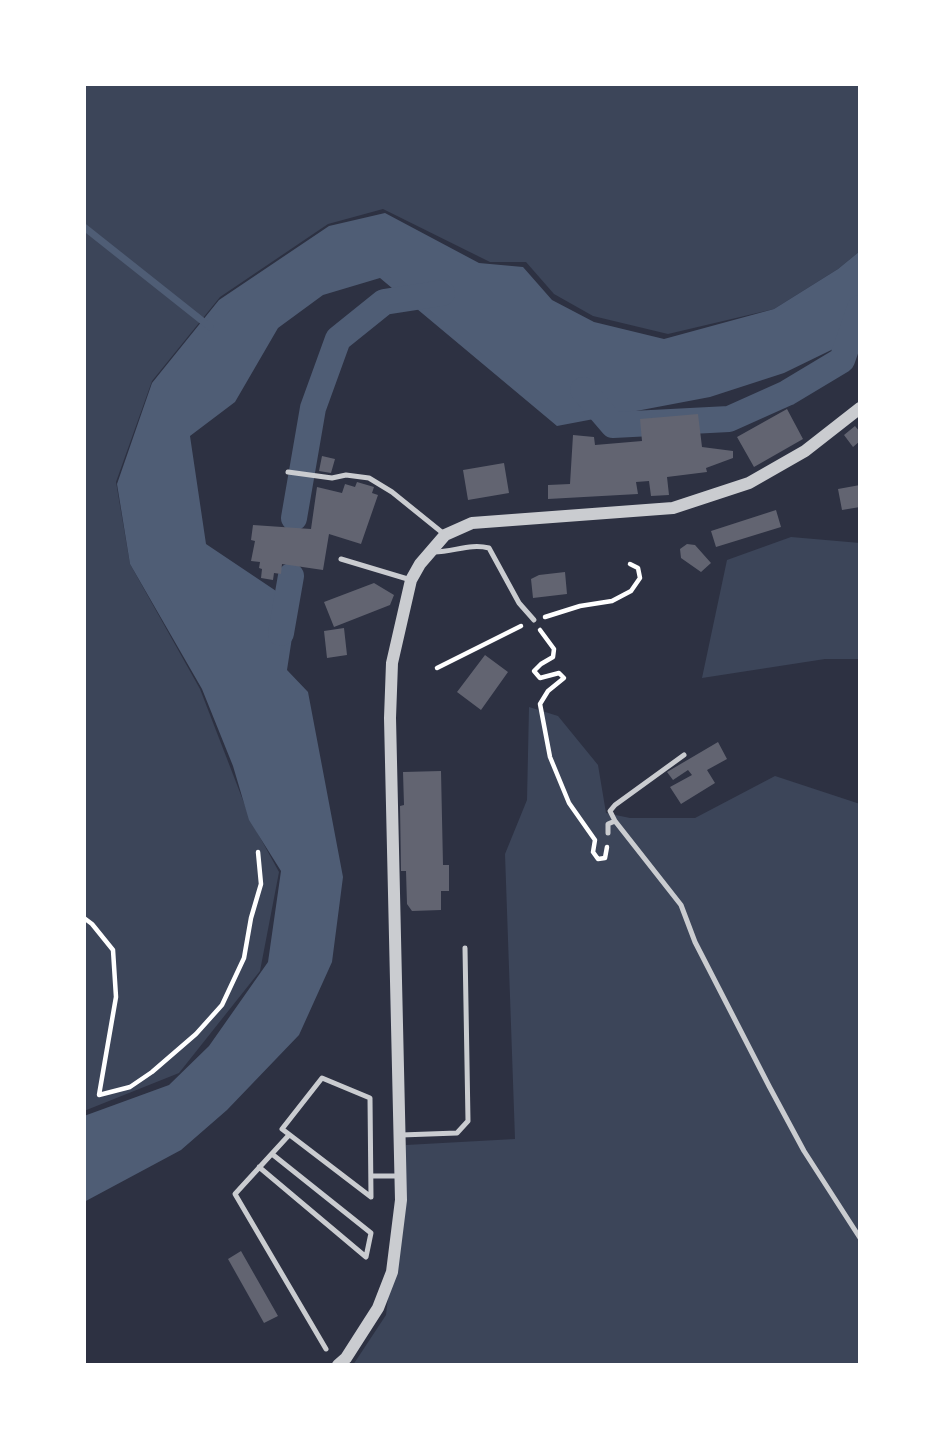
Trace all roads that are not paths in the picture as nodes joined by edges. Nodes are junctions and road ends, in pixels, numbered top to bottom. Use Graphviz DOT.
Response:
graph roads {
  1 [pos="860,408"];
  2 [pos="288,472"];
  3 [pos="444,535"];
  4 [pos="431,551"];
  5 [pos="341,559"];
  6 [pos="411,580"];
  7 [pos="534,620"];
  8 [pos="684,755"];
  9 [pos="615,821"];
  10 [pos="608,833"];
  11 [pos="465,948"];
  12 [pos="289,1135"];
  13 [pos="401,1135"];
  14 [pos="272,1154"];
  15 [pos="259,1167"];
  16 [pos="370,1176"];
  17 [pos="401,1176"];
  18 [pos="860,1238"];
  19 [pos="326,1349"];
  20 [pos="338,1365"];
  1 -- 3 [label="street"];
  2 -- 3 [label="lane"];
  3 -- 4 [label="street"];
  4 -- 6 [label="street"];
  4 -- 7 [label="lane"];
  5 -- 6 [label="lane"];
  6 -- 13 [label="street"];
  8 -- 9 [label="lane"];
  9 -- 10 [label="lane"];
  9 -- 18 [label="lane"];
  11 -- 13 [label="lane"];
  12 -- 14 [label="lane"];
  12 -- 16 [label="lane"];
  12 -- 16 [label="lane"];
  13 -- 17 [label="street"];
  14 -- 15 [label="lane"];
  14 -- 15 [label="lane"];
  15 -- 19 [label="lane"];
  16 -- 17 [label="lane"];
  17 -- 20 [label="street"];
}
